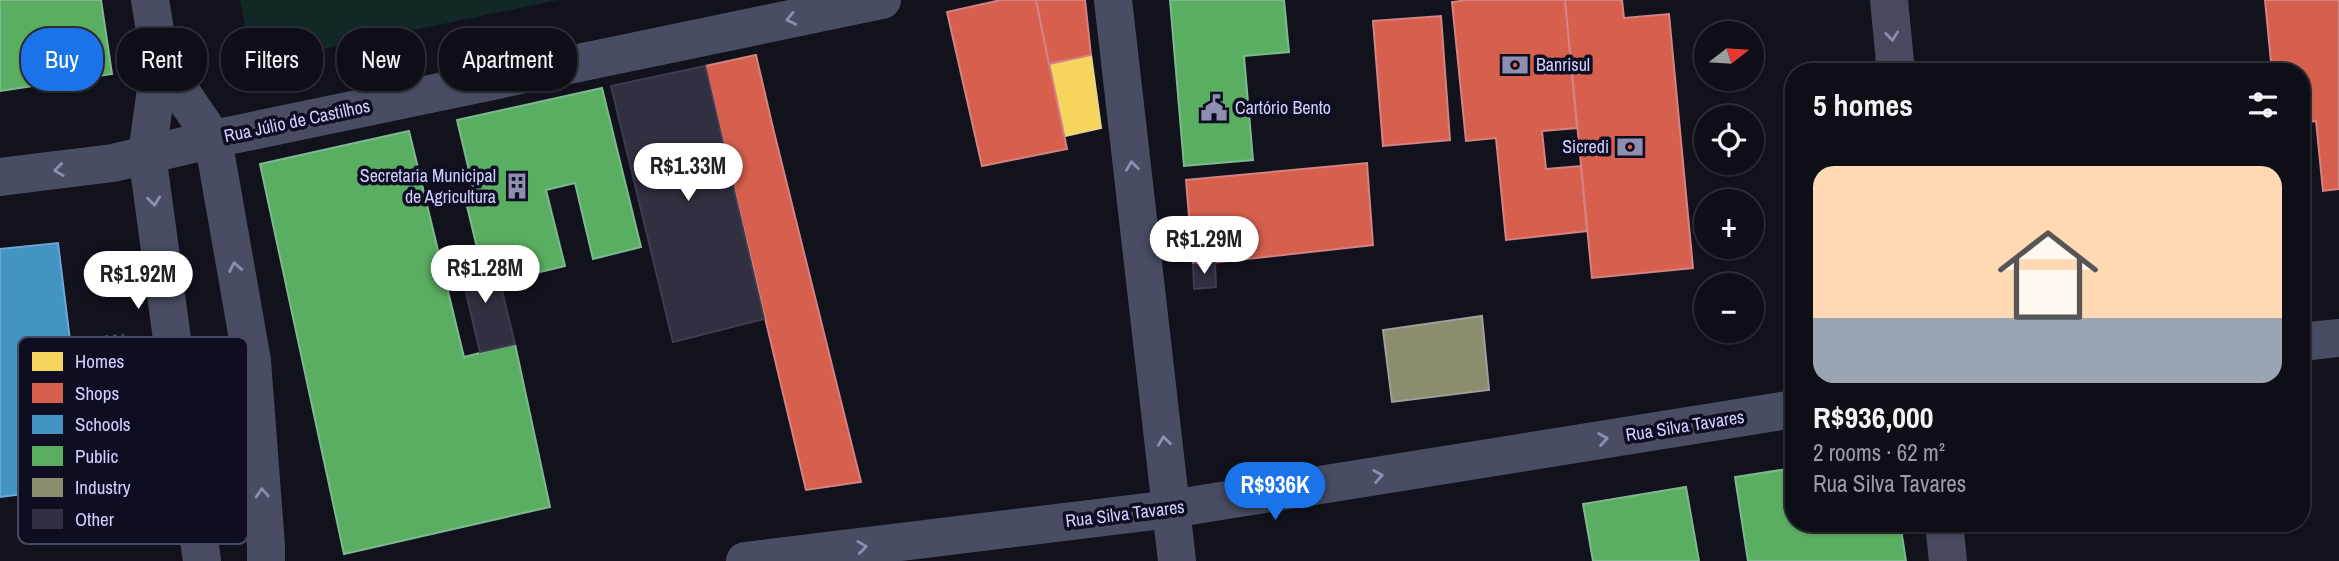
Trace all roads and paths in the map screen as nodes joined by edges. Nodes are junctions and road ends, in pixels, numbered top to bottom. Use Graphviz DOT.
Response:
graph roads {
  1 [pos="150,0"];
  2 [pos="882,0"];
  3 [pos="1113,0"];
  4 [pos="1889,0"];
  5 [pos="155,28"];
  6 [pos="1895,63"];
  7 [pos="156,91"];
  8 [pos="180,91"];
  9 [pos="213,139"];
  10 [pos="148,154"];
  11 [pos="0,177"];
  12 [pos="172,337"];
  13 [pos="248,337"];
  14 [pos="248,338"];
  15 [pos="2339,338"];
  16 [pos="2310,341"];
  17 [pos="252,361"];
  18 [pos="248,362"];
  19 [pos="1785,410"];
  20 [pos="1171,509"];
  21 [pos="1945,532"];
  22 [pos="266,561"];
  23 [pos="745,561"];
  24 [pos="1177,561"];
  25 [pos="1948,561"];
  1 -- 5 [label="street"];
  2 -- 9 [label="street, Rua Júlio de Castilhos, one-way"];
  20 -- 3 [label="street, one-way"];
  4 -- 6 [label="street, one-way"];
  7 -- 10 [label="street"];
  8 -- 9 [label="street"];
  9 -- 10 [label="street, Rua Júlio de Castilhos"];
  13 -- 9 [label="street, one-way"];
  10 -- 11 [label="street, Rua Júlio de Castilhos, one-way"];
  10 -- 12 [label="street, one-way"];
  17 -- 14 [label="street, one-way"];
  15 -- 16 [label="street"];
  17 -- 18 [label="street"];
  22 -- 17 [label="street, one-way"];
  20 -- 19 [label="street, Rua Silva Tavares, one-way"];
  23 -- 20 [label="street, Rua Silva Tavares, one-way"];
  20 -- 24 [label="street"];
  21 -- 25 [label="street"];
}
